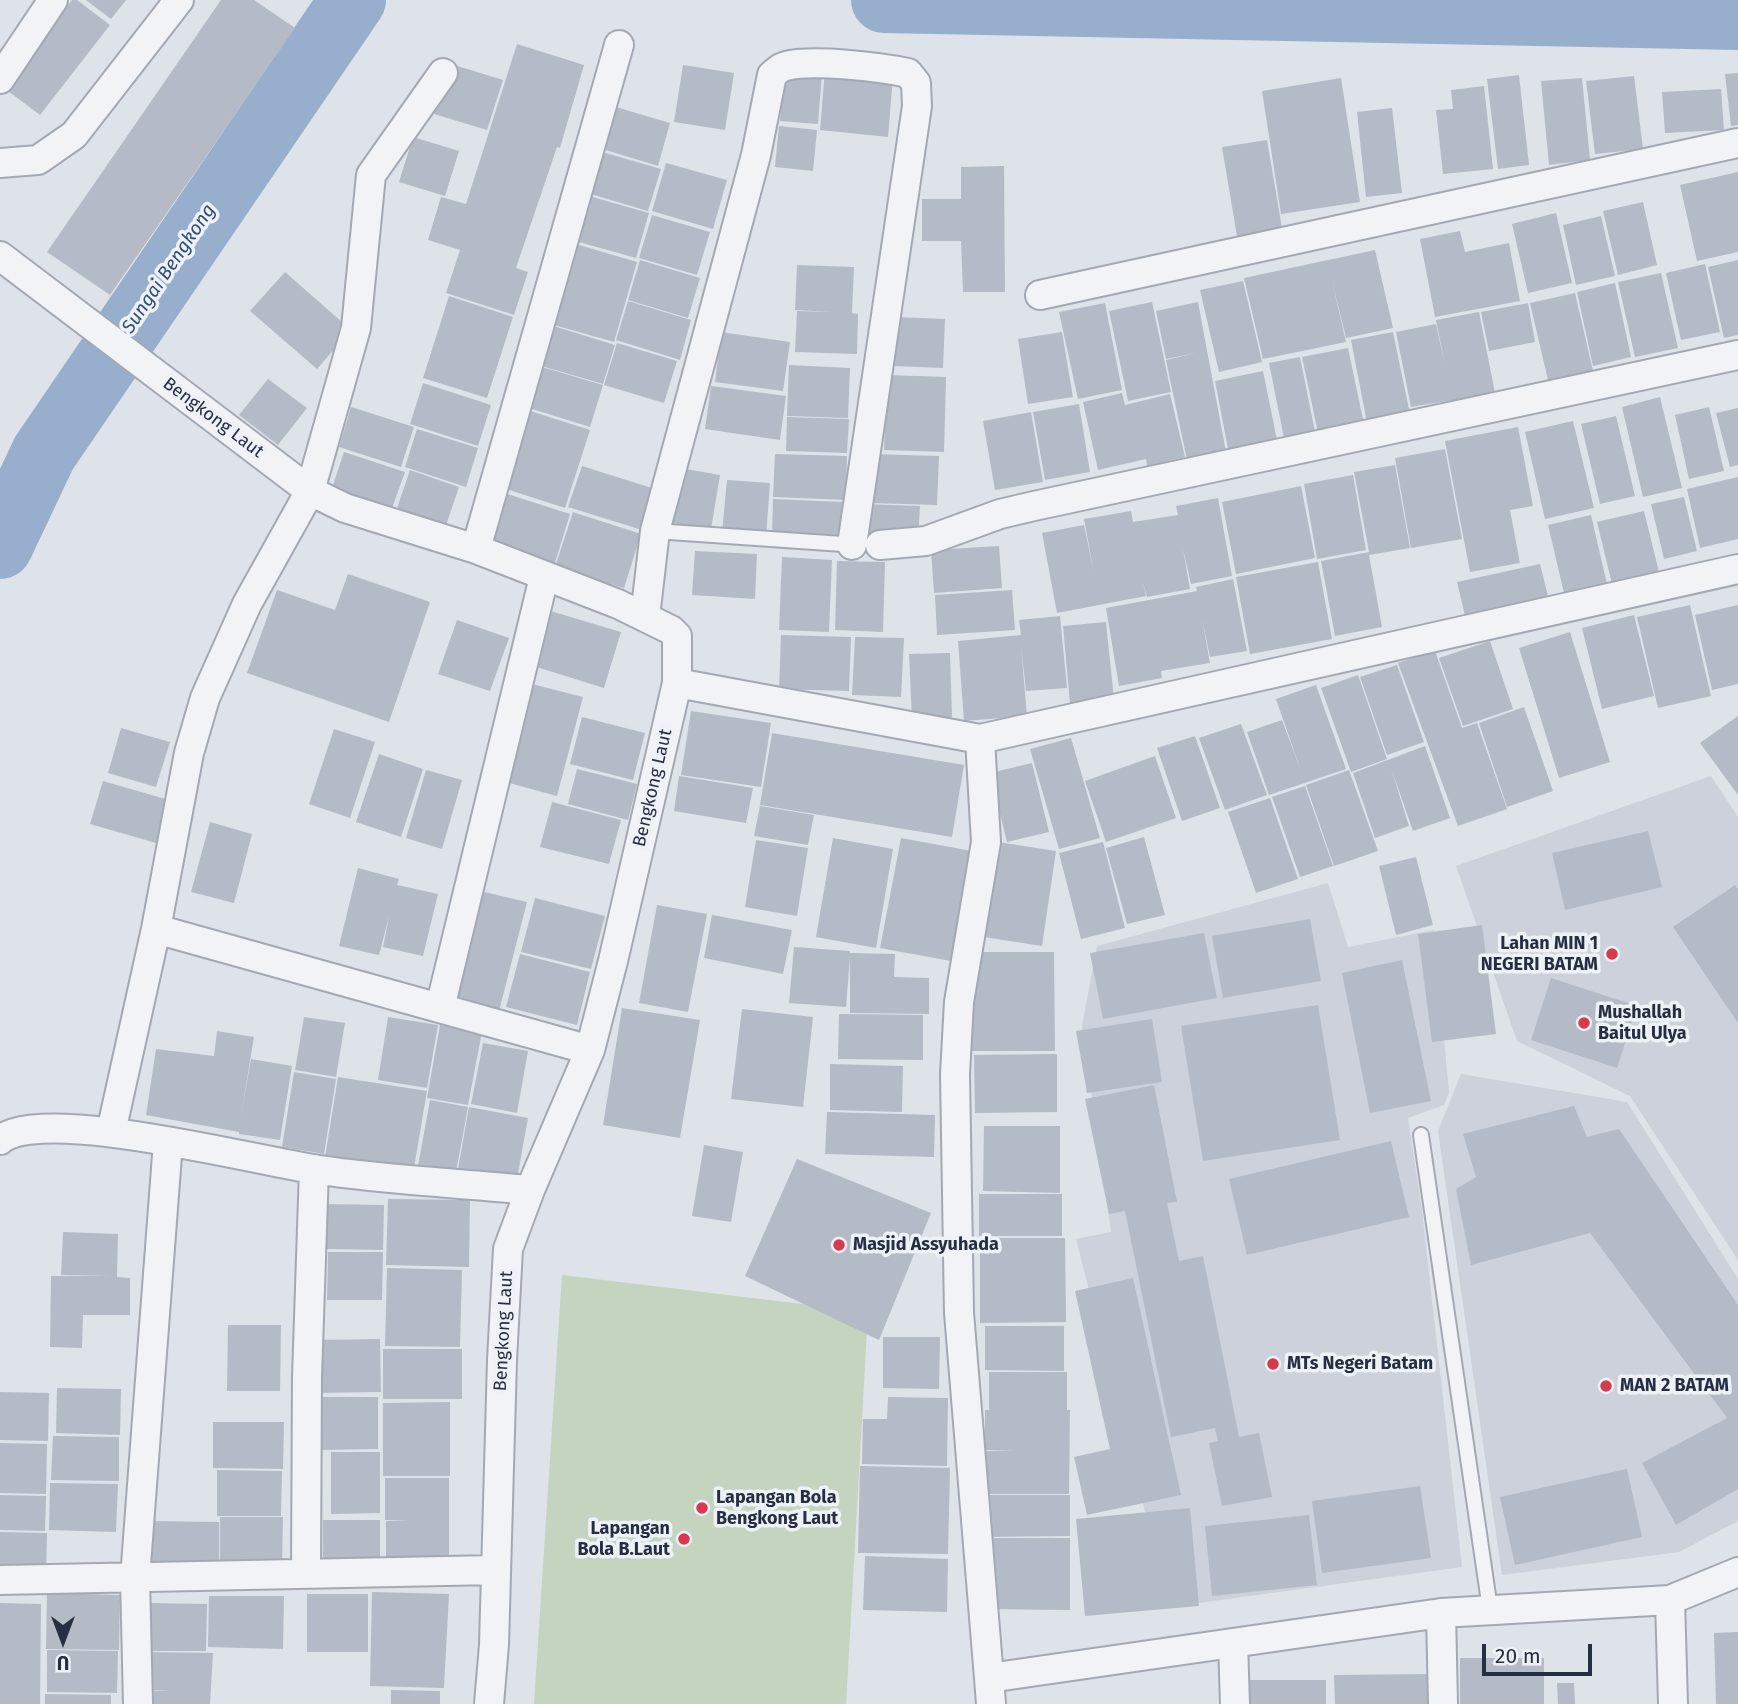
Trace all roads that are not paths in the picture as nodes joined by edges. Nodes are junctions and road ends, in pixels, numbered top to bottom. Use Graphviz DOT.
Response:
graph roads {
  1 [pos="53,0"];
  2 [pos="179,0"];
  3 [pos="619,45"];
  4 [pos="443,73"];
  5 [pos="0,79"];
  6 [pos="1738,144"];
  7 [pos="0,163"];
  8 [pos="0,256"];
  9 [pos="1040,295"];
  10 [pos="1738,355"];
  11 [pos="310,491"];
  12 [pos="655,531"];
  13 [pos="866,545"];
  14 [pos="476,549"];
  15 [pos="1738,569"];
  16 [pos="544,577"];
  17 [pos="645,617"];
  18 [pos="677,683"];
  19 [pos="980,739"];
  20 [pos="156,929"];
  21 [pos="440,1008"];
  22 [pos="590,1050"];
  23 [pos="111,1132"];
  24 [pos="1421,1135"];
  25 [pos="0,1140"];
  26 [pos="168,1142"];
  27 [pos="314,1169"];
  28 [pos="530,1190"];
  29 [pos="495,1570"];
  30 [pos="1738,1572"];
  31 [pos="306,1573"];
  32 [pos="135,1578"];
  33 [pos="0,1580"];
  34 [pos="1670,1600"];
  35 [pos="1490,1609"];
  36 [pos="1441,1613"];
  37 [pos="1233,1643"];
  38 [pos="990,1691"];
  39 [pos="138,1704"];
  40 [pos="489,1704"];
  41 [pos="1235,1704"];
  42 [pos="1443,1704"];
  43 [pos="1673,1704"];
  1 -- 5 [label="street"];
  2 -- 7 [label="street"];
  3 -- 14 [label="street"];
  4 -- 11 [label="street"];
  6 -- 9 [label="street"];
  8 -- 11 [label="street, Bengkong Laut"];
  10 -- 13 [label="street"];
  11 -- 14 [label="street, Bengkong Laut"];
  11 -- 20 [label="street"];
  12 -- 13 [label="lane"];
  12 -- 13 [label="street"];
  12 -- 17 [label="street"];
  14 -- 16 [label="street, Bengkong Laut"];
  15 -- 19 [label="street"];
  16 -- 17 [label="street, Bengkong Laut"];
  16 -- 21 [label="street"];
  17 -- 18 [label="street, Bengkong Laut"];
  18 -- 19 [label="street"];
  18 -- 22 [label="street, Bengkong Laut"];
  19 -- 38 [label="street"];
  20 -- 21 [label="street"];
  20 -- 23 [label="street"];
  21 -- 22 [label="street"];
  22 -- 28 [label="street, Bengkong Laut"];
  23 -- 25 [label="street"];
  23 -- 26 [label="street"];
  24 -- 35 [label="lane"];
  26 -- 27 [label="street"];
  26 -- 32 [label="street"];
  27 -- 28 [label="street"];
  27 -- 31 [label="street"];
  28 -- 29 [label="street, Bengkong Laut"];
  29 -- 31 [label="street"];
  29 -- 40 [label="street, Bengkong Laut"];
  30 -- 34 [label="street"];
  31 -- 32 [label="street"];
  32 -- 33 [label="street"];
  32 -- 39 [label="street"];
  34 -- 35 [label="street"];
  34 -- 43 [label="street"];
  35 -- 36 [label="street"];
  36 -- 37 [label="street"];
  36 -- 42 [label="street"];
  37 -- 38 [label="street"];
  37 -- 41 [label="street"];
}
